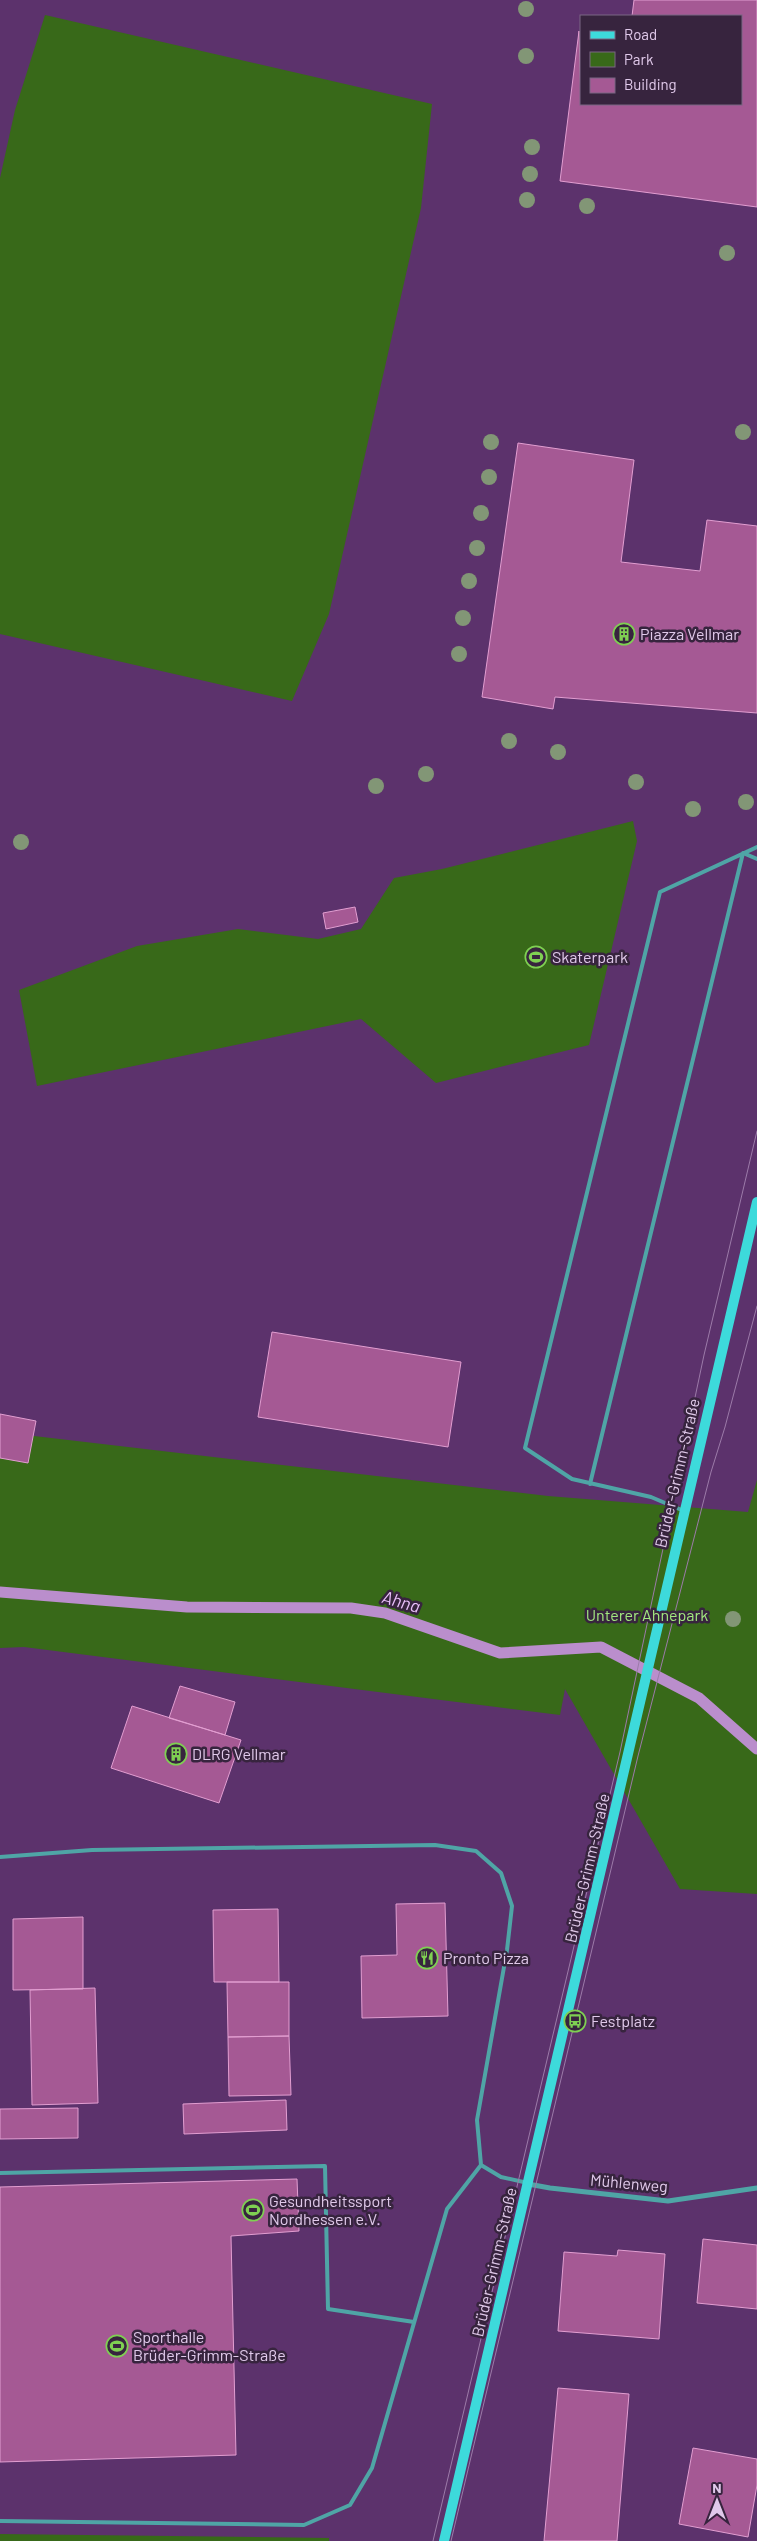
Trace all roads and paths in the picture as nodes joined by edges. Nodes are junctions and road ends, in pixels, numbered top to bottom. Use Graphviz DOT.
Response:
graph roads {
  1 [pos="757,847"];
  2 [pos="743,853"];
  3 [pos="757,859"];
  4 [pos="757,1202"];
  5 [pos="590,1484"];
  6 [pos="684,1511"];
  7 [pos="0,1857"];
  8 [pos="480,2165"];
  9 [pos="0,2174"];
  10 [pos="528,2184"];
  11 [pos="757,2188"];
  12 [pos="414,2322"];
  13 [pos="0,2521"];
  14 [pos="444,2541"];
  1 -- 2 [label="lane"];
  2 -- 3 [label="lane"];
  2 -- 5 [label="lane"];
  2 -- 5 [label="lane"];
  4 -- 6 [label="street, Brüder-Grimm-Straße"];
  5 -- 6 [label="lane"];
  6 -- 10 [label="street, Brüder-Grimm-Straße"];
  7 -- 8 [label="lane"];
  8 -- 10 [label="lane"];
  8 -- 12 [label="lane"];
  9 -- 12 [label="lane"];
  10 -- 11 [label="street, Mühlenweg"];
  10 -- 14 [label="street, Brüder-Grimm-Straße"];
  12 -- 13 [label="lane"];
}
